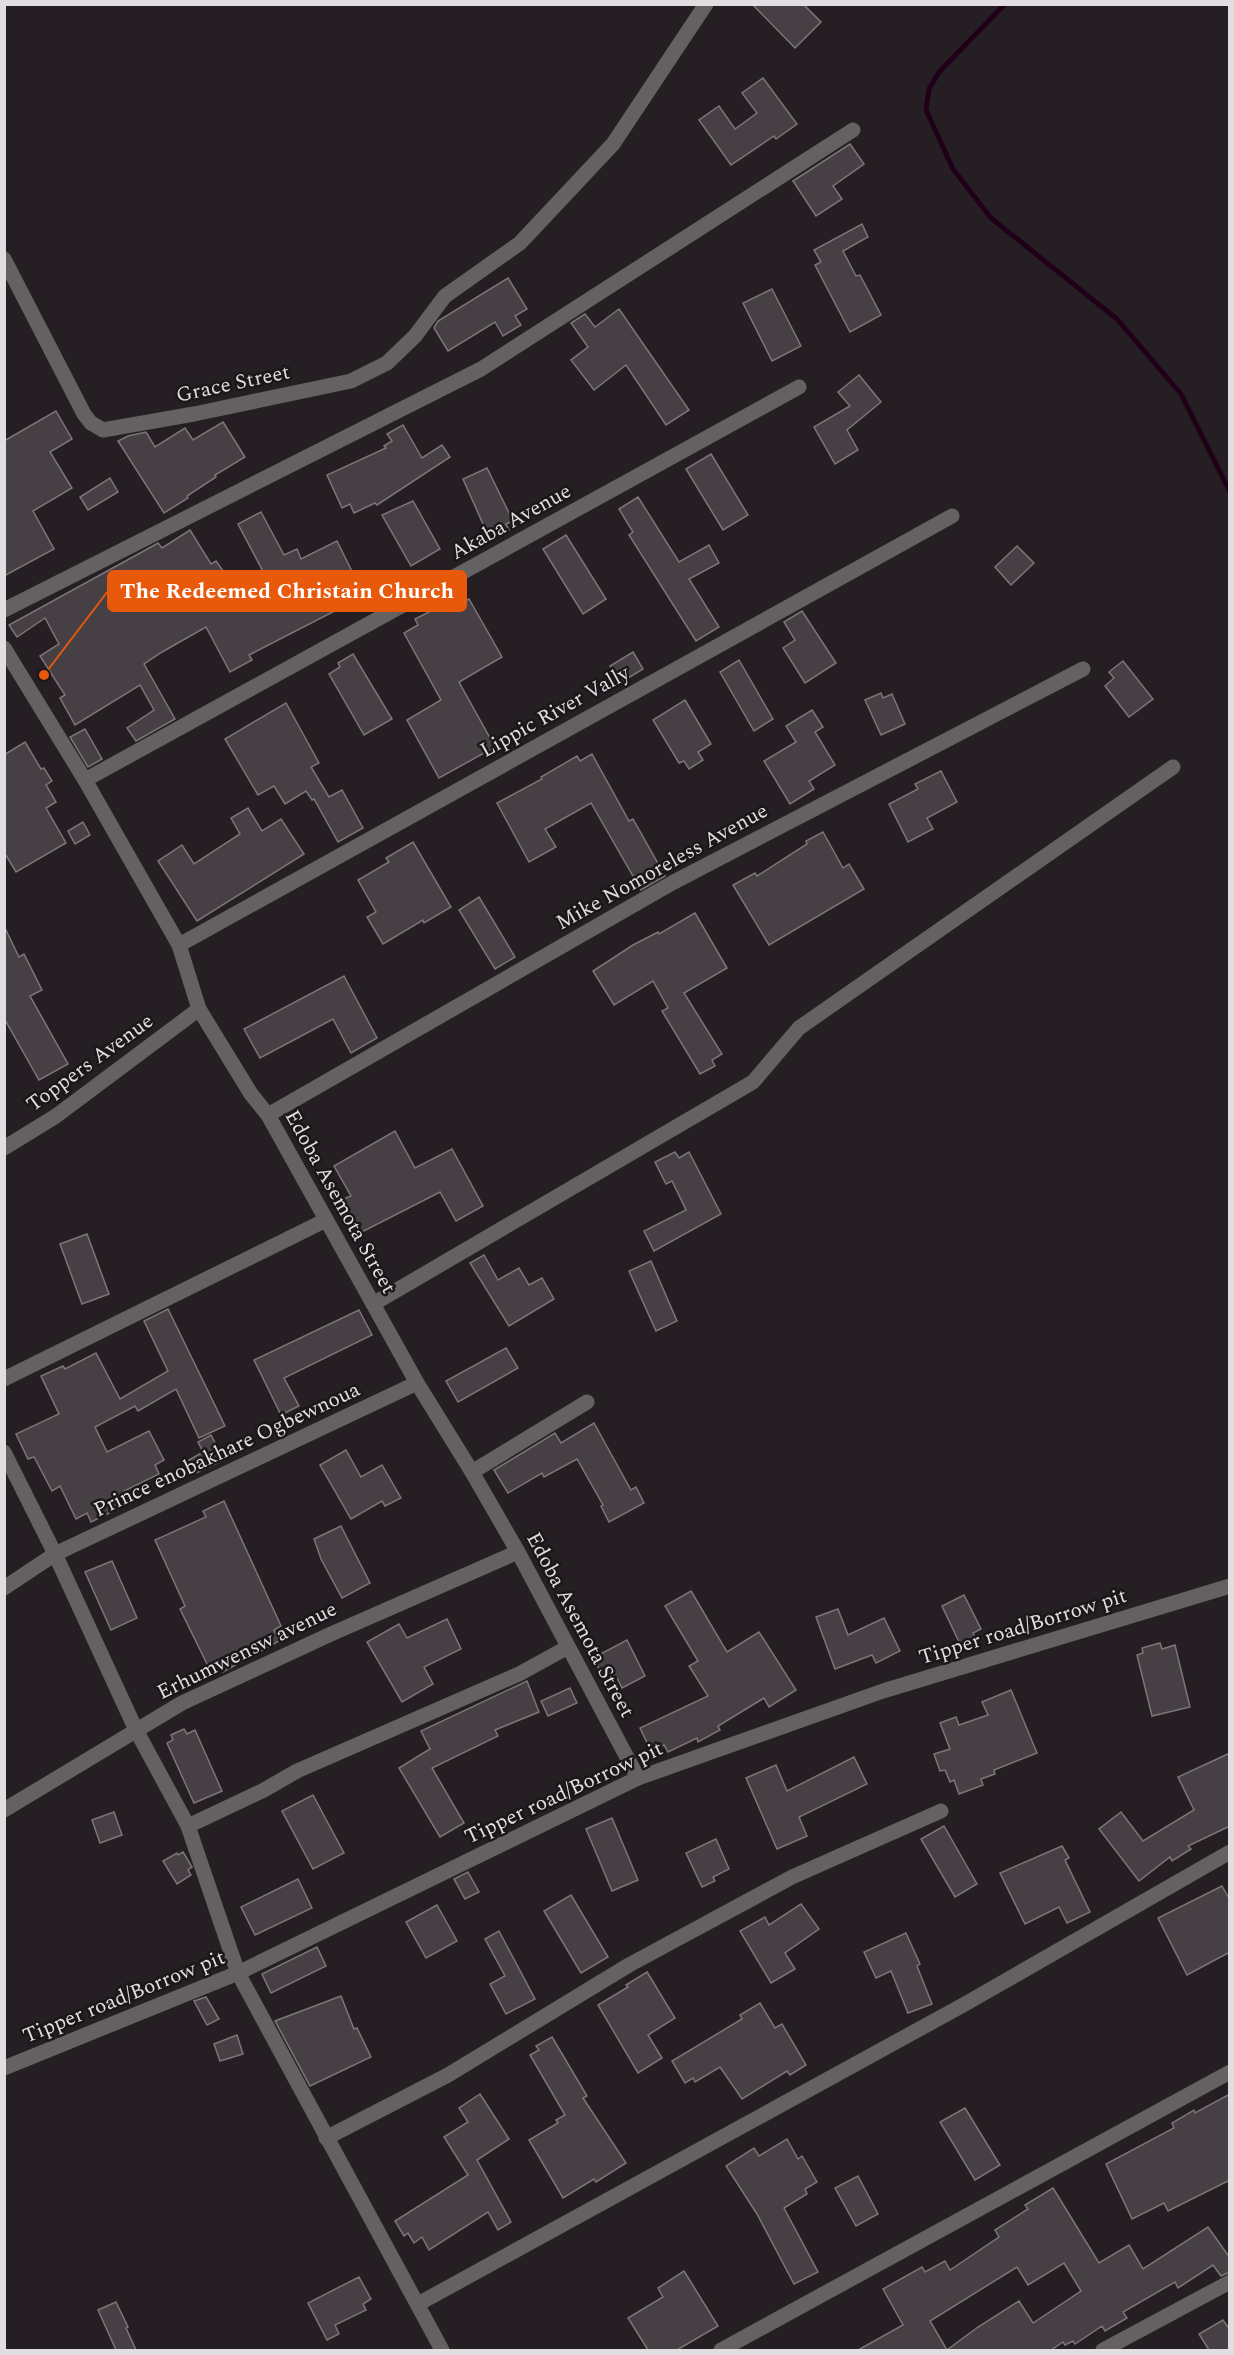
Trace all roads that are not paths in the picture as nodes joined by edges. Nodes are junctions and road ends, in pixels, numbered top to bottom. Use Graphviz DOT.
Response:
graph roads {
  1 [pos="706,4"];
  2 [pos="854,130"];
  3 [pos="4,259"];
  4 [pos="799,387"];
  5 [pos="952,516"];
  6 [pos="4,610"];
  7 [pos="4,648"];
  8 [pos="9,668"];
  9 [pos="1083,669"];
  10 [pos="1173,766"];
  11 [pos="85,780"];
  12 [pos="179,945"];
  13 [pos="199,1009"];
  14 [pos="268,1115"];
  15 [pos="4,1148"];
  16 [pos="326,1220"];
  17 [pos="373,1304"];
  18 [pos="4,1379"];
  19 [pos="417,1383"];
  20 [pos="587,1402"];
  21 [pos="4,1452"];
  22 [pos="472,1472"];
  23 [pos="518,1552"];
  24 [pos="55,1554"];
  25 [pos="1230,1586"];
  26 [pos="4,1588"];
  27 [pos="568,1647"];
  28 [pos="136,1730"];
  29 [pos="638,1778"];
  30 [pos="4,1810"];
  31 [pos="941,1811"];
  32 [pos="188,1826"];
  33 [pos="1230,1852"];
  34 [pos="238,1973"];
  35 [pos="4,2068"];
  36 [pos="1230,2073"];
  37 [pos="326,2138"];
  38 [pos="1230,2282"];
  39 [pos="1230,2289"];
  40 [pos="418,2304"];
  41 [pos="442,2350"];
  42 [pos="723,2350"];
  43 [pos="1103,2350"];
  44 [pos="1116,2350"];
  1 -- 3 [label="street, Grace Street"];
  2 -- 6 [label="street"];
  4 -- 11 [label="street, Akaba Avenue"];
  5 -- 12 [label="street, Lippic River Vally"];
  7 -- 8 [label="street, Edoba Asemota Street"];
  8 -- 11 [label="street, Edoba Asemota Street"];
  9 -- 14 [label="street, Mike Nomoreless Avenue"];
  10 -- 17 [label="street"];
  11 -- 12 [label="street, Edoba Asemota Street"];
  12 -- 13 [label="street, Edoba Asemota Street"];
  13 -- 14 [label="street, Edoba Asemota Street"];
  13 -- 15 [label="street, Toppers Avenue"];
  14 -- 16 [label="street, Edoba Asemota Street"];
  16 -- 17 [label="street, Edoba Asemota Street"];
  16 -- 18 [label="street"];
  17 -- 19 [label="street, Edoba Asemota Street"];
  19 -- 22 [label="street, Edoba Asemota Street"];
  19 -- 24 [label="street, Prince enobakhare Ogbewnoua"];
  20 -- 22 [label="street"];
  21 -- 24 [label="street"];
  22 -- 23 [label="street, Edoba Asemota Street"];
  23 -- 27 [label="street, Edoba Asemota Street"];
  23 -- 28 [label="street, Erhumwensw avenue"];
  24 -- 26 [label="street, Prince enobakhare Ogbewnoua"];
  24 -- 28 [label="street"];
  25 -- 29 [label="street, Tipper road/Borrow pit"];
  27 -- 29 [label="street, Edoba Asemota Street"];
  27 -- 32 [label="street"];
  28 -- 30 [label="street, Erhumwensw avenue"];
  28 -- 32 [label="street"];
  29 -- 34 [label="street, Tipper road/Borrow pit"];
  31 -- 37 [label="street"];
  32 -- 34 [label="street"];
  33 -- 40 [label="street"];
  34 -- 35 [label="street, Tipper road/Borrow pit"];
  34 -- 37 [label="street"];
  36 -- 42 [label="street"];
  37 -- 40 [label="street"];
  38 -- 43 [label="street"];
  39 -- 44 [label="street"];
  40 -- 41 [label="street"];
}
